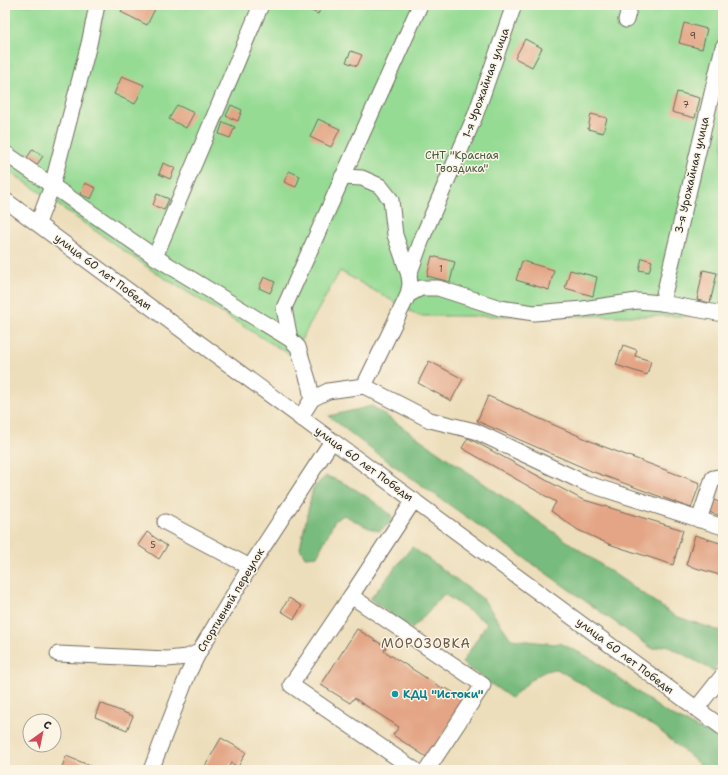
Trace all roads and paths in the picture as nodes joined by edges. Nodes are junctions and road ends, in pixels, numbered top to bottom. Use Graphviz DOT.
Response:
graph roads {
  1 [pos="97,5"];
  2 [pos="107,5"];
  3 [pos="260,5"];
  4 [pos="420,5"];
  5 [pos="514,5"];
  6 [pos="630,5"];
  7 [pos="626,20"];
  8 [pos="89,44"];
  9 [pos="723,47"];
  10 [pos="5,153"];
  11 [pos="342,177"];
  12 [pos="52,186"];
  13 [pos="5,200"];
  14 [pos="38,223"];
  15 [pos="155,257"];
  16 [pos="409,275"];
  17 [pos="408,295"];
  18 [pos="662,303"];
  19 [pos="723,314"];
  20 [pos="290,339"];
  21 [pos="364,386"];
  22 [pos="312,399"];
  23 [pos="300,418"];
  24 [pos="332,441"];
  25 [pos="723,476"];
  26 [pos="414,500"];
  27 [pos="699,520"];
  28 [pos="165,522"];
  29 [pos="723,528"];
  30 [pos="250,567"];
  31 [pos="351,596"];
  32 [pos="200,652"];
  33 [pos="58,654"];
  34 [pos="723,675"];
  35 [pos="696,709"];
  36 [pos="723,728"];
  37 [pos="151,770"];
  38 [pos="415,770"];
  39 [pos="427,770"];
  1 -- 8 [label="street"];
  2 -- 8 [label="street"];
  3 -- 15 [label="street"];
  4 -- 11 [label="street"];
  5 -- 16 [label="street, 1-я Урожайная улица"];
  6 -- 7 [label="street"];
  8 -- 12 [label="street"];
  9 -- 18 [label="street, 3-я Урожайная улица"];
  10 -- 12 [label="street"];
  11 -- 16 [label="street"];
  11 -- 20 [label="street"];
  12 -- 14 [label="street"];
  12 -- 15 [label="street"];
  13 -- 14 [label="street, улица 60 лет Победы"];
  14 -- 23 [label="street, улица 60 лет Победы"];
  15 -- 20 [label="street"];
  16 -- 17 [label="street, 1-я Урожайная улица"];
  17 -- 18 [label="street"];
  17 -- 21 [label="street"];
  18 -- 19 [label="street"];
  20 -- 22 [label="street"];
  21 -- 22 [label="street"];
  21 -- 27 [label="street"];
  22 -- 23 [label="street"];
  23 -- 24 [label="street, улица 60 лет Победы"];
  24 -- 26 [label="street, улица 60 лет Победы"];
  24 -- 30 [label="street, Спортивный переулок"];
  25 -- 27 [label="street"];
  26 -- 31 [label="street"];
  26 -- 35 [label="street, улица 60 лет Победы"];
  27 -- 29 [label="street"];
  28 -- 30 [label="street"];
  30 -- 32 [label="street, Спортивный переулок"];
  31 -- 38 [label="street"];
  31 -- 39 [label="street"];
  32 -- 33 [label="street"];
  32 -- 37 [label="street, Спортивный переулок"];
  34 -- 35 [label="street"];
  35 -- 36 [label="street, улица 60 лет Победы"];
}
